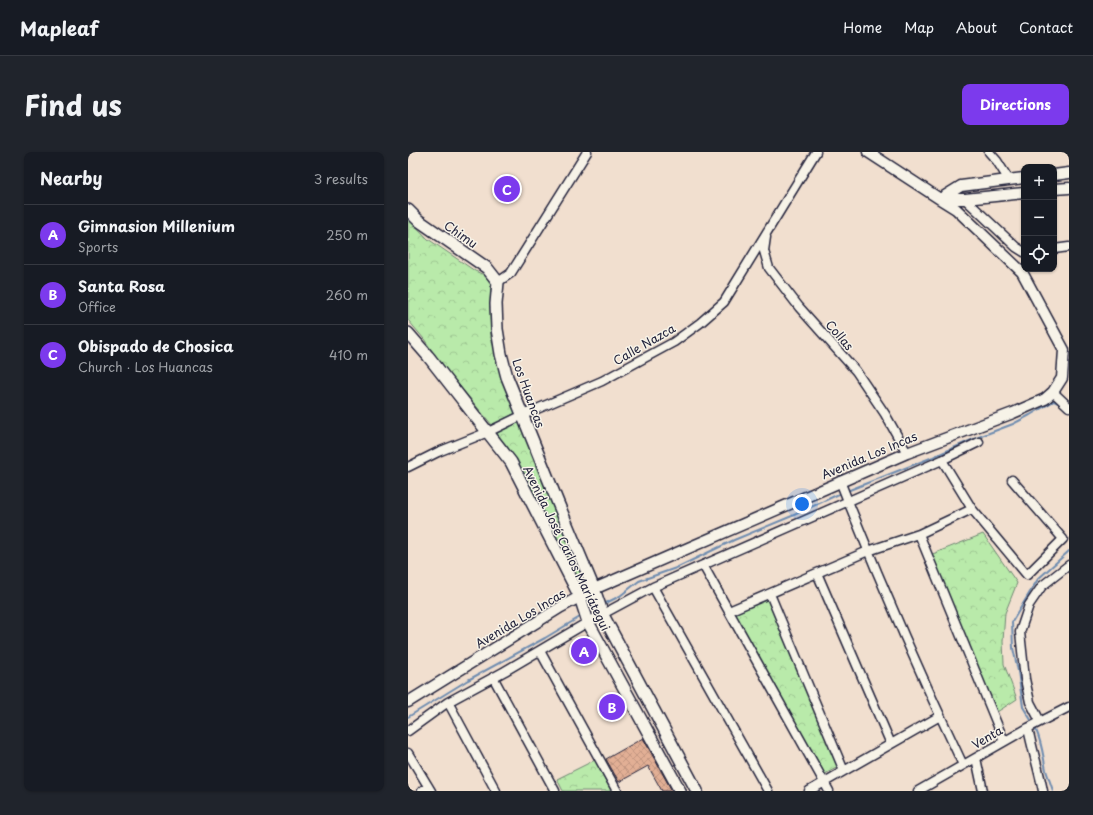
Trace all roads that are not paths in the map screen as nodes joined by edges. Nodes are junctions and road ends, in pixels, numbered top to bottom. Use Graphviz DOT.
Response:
graph roads {
  1 [pos="587,152"];
  2 [pos="816,152"];
  3 [pos="868,152"];
  4 [pos="989,152"];
  5 [pos="1069,173"];
  6 [pos="1057,174"];
  7 [pos="1021,178"];
  8 [pos="1009,180"];
  9 [pos="1069,188"];
  10 [pos="1057,189"];
  11 [pos="1021,192"];
  12 [pos="940,199"];
  13 [pos="965,199"];
  14 [pos="408,210"];
  15 [pos="767,233"];
  16 [pos="1069,247"];
  17 [pos="1057,249"];
  18 [pos="1021,250"];
  19 [pos="498,282"];
  20 [pos="408,333"];
  21 [pos="1053,392"];
  22 [pos="1069,407"];
  23 [pos="523,415"];
  24 [pos="488,432"];
  25 [pos="979,442"];
  26 [pos="907,453"];
  27 [pos="942,460"];
  28 [pos="408,467"];
  29 [pos="1012,480"];
  30 [pos="840,482"];
  31 [pos="848,501"];
  32 [pos="972,509"];
  33 [pos="919,534"];
  34 [pos="868,551"];
  35 [pos="702,565"];
  36 [pos="1069,565"];
  37 [pos="817,573"];
  38 [pos="653,587"];
  39 [pos="594,589"];
  40 [pos="770,594"];
  41 [pos="580,597"];
  42 [pos="729,611"];
  43 [pos="603,615"];
  44 [pos="588,622"];
  45 [pos="540,651"];
  46 [pos="493,677"];
  47 [pos="408,702"];
  48 [pos="448,702"];
  49 [pos="1069,708"];
  50 [pos="940,716"];
  51 [pos="1040,722"];
  52 [pos="1028,728"];
  53 [pos="408,731"];
  54 [pos="1004,741"];
  55 [pos="891,744"];
  56 [pos="408,753"];
  57 [pos="976,758"];
  58 [pos="963,765"];
  59 [pos="844,771"];
  60 [pos="824,782"];
  61 [pos="427,789"];
  62 [pos="923,790"];
  63 [pos="496,791"];
  64 [pos="555,791"];
  65 [pos="617,791"];
  66 [pos="680,791"];
  67 [pos="697,791"];
  68 [pos="768,791"];
  69 [pos="809,791"];
  70 [pos="829,791"];
  71 [pos="982,791"];
  72 [pos="1042,791"];
  1 -- 19 [label="street"];
  2 -- 15 [label="street, Calle Nazca"];
  3 -- 12 [label="street, Avenida Los Incas"];
  4 -- 8 [label="street"];
  5 -- 6 [label="street"];
  7 -- 8 [label="street"];
  8 -- 12 [label="street"];
  9 -- 10 [label="street"];
  11 -- 13 [label="street"];
  12 -- 13 [label="street"];
  12 -- 21 [label="street, Avenida Los Incas"];
  13 -- 18 [label="street"];
  14 -- 19 [label="main road, Chimu"];
  15 -- 23 [label="street, Calle Nazca"];
  15 -- 26 [label="street, Collas"];
  16 -- 17 [label="street"];
  19 -- 23 [label="main road, Los Huancas"];
  20 -- 24 [label="main road, Avenida José Carlos Mariátegui"];
  21 -- 22 [label="street"];
  21 -- 26 [label="street, Avenida Los Incas"];
  23 -- 24 [label="street, Calle Nazca"];
  23 -- 39 [label="main road, Los Huancas"];
  24 -- 28 [label="street, Calle Nazca"];
  24 -- 41 [label="main road, Avenida José Carlos Mariátegui"];
  25 -- 27 [label="street"];
  26 -- 30 [label="street, Avenida Los Incas"];
  27 -- 31 [label="street"];
  27 -- 32 [label="street"];
  29 -- 32 [label="street"];
  30 -- 31 [label="street"];
  30 -- 39 [label="street, Avenida Los Incas"];
  31 -- 34 [label="street"];
  31 -- 35 [label="street"];
  32 -- 33 [label="street"];
  33 -- 34 [label="street"];
  33 -- 54 [label="street"];
  34 -- 37 [label="street"];
  34 -- 50 [label="street"];
  35 -- 38 [label="street"];
  35 -- 42 [label="street"];
  36 -- 51 [label="street"];
  37 -- 40 [label="street"];
  37 -- 55 [label="street"];
  38 -- 43 [label="street"];
  38 -- 68 [label="street"];
  39 -- 41 [label="street, Avenida Los Incas"];
  39 -- 43 [label="main road, Avenida José Carlos Mariátegui"];
  40 -- 42 [label="street"];
  40 -- 59 [label="street"];
  41 -- 44 [label="main road, Avenida José Carlos Mariátegui"];
  41 -- 47 [label="street, Avenida Los Incas"];
  42 -- 60 [label="street"];
  43 -- 44 [label="street"];
  43 -- 67 [label="main road, Avenida José Carlos Mariátegui"];
  44 -- 45 [label="street"];
  44 -- 66 [label="main road, Avenida José Carlos Mariátegui"];
  45 -- 46 [label="street"];
  45 -- 65 [label="street"];
  46 -- 48 [label="street"];
  46 -- 64 [label="street"];
  48 -- 53 [label="street"];
  48 -- 63 [label="street"];
  49 -- 51 [label="street, Venta"];
  50 -- 55 [label="street"];
  50 -- 58 [label="street"];
  51 -- 52 [label="street, Venta"];
  52 -- 54 [label="street, Venta"];
  52 -- 72 [label="street"];
  54 -- 57 [label="street, Venta"];
  55 -- 59 [label="street"];
  56 -- 61 [label="street"];
  57 -- 58 [label="street, Venta"];
  57 -- 71 [label="street"];
  58 -- 62 [label="street, Venta"];
  59 -- 60 [label="street"];
  60 -- 69 [label="street"];
  60 -- 70 [label="street"];
}
